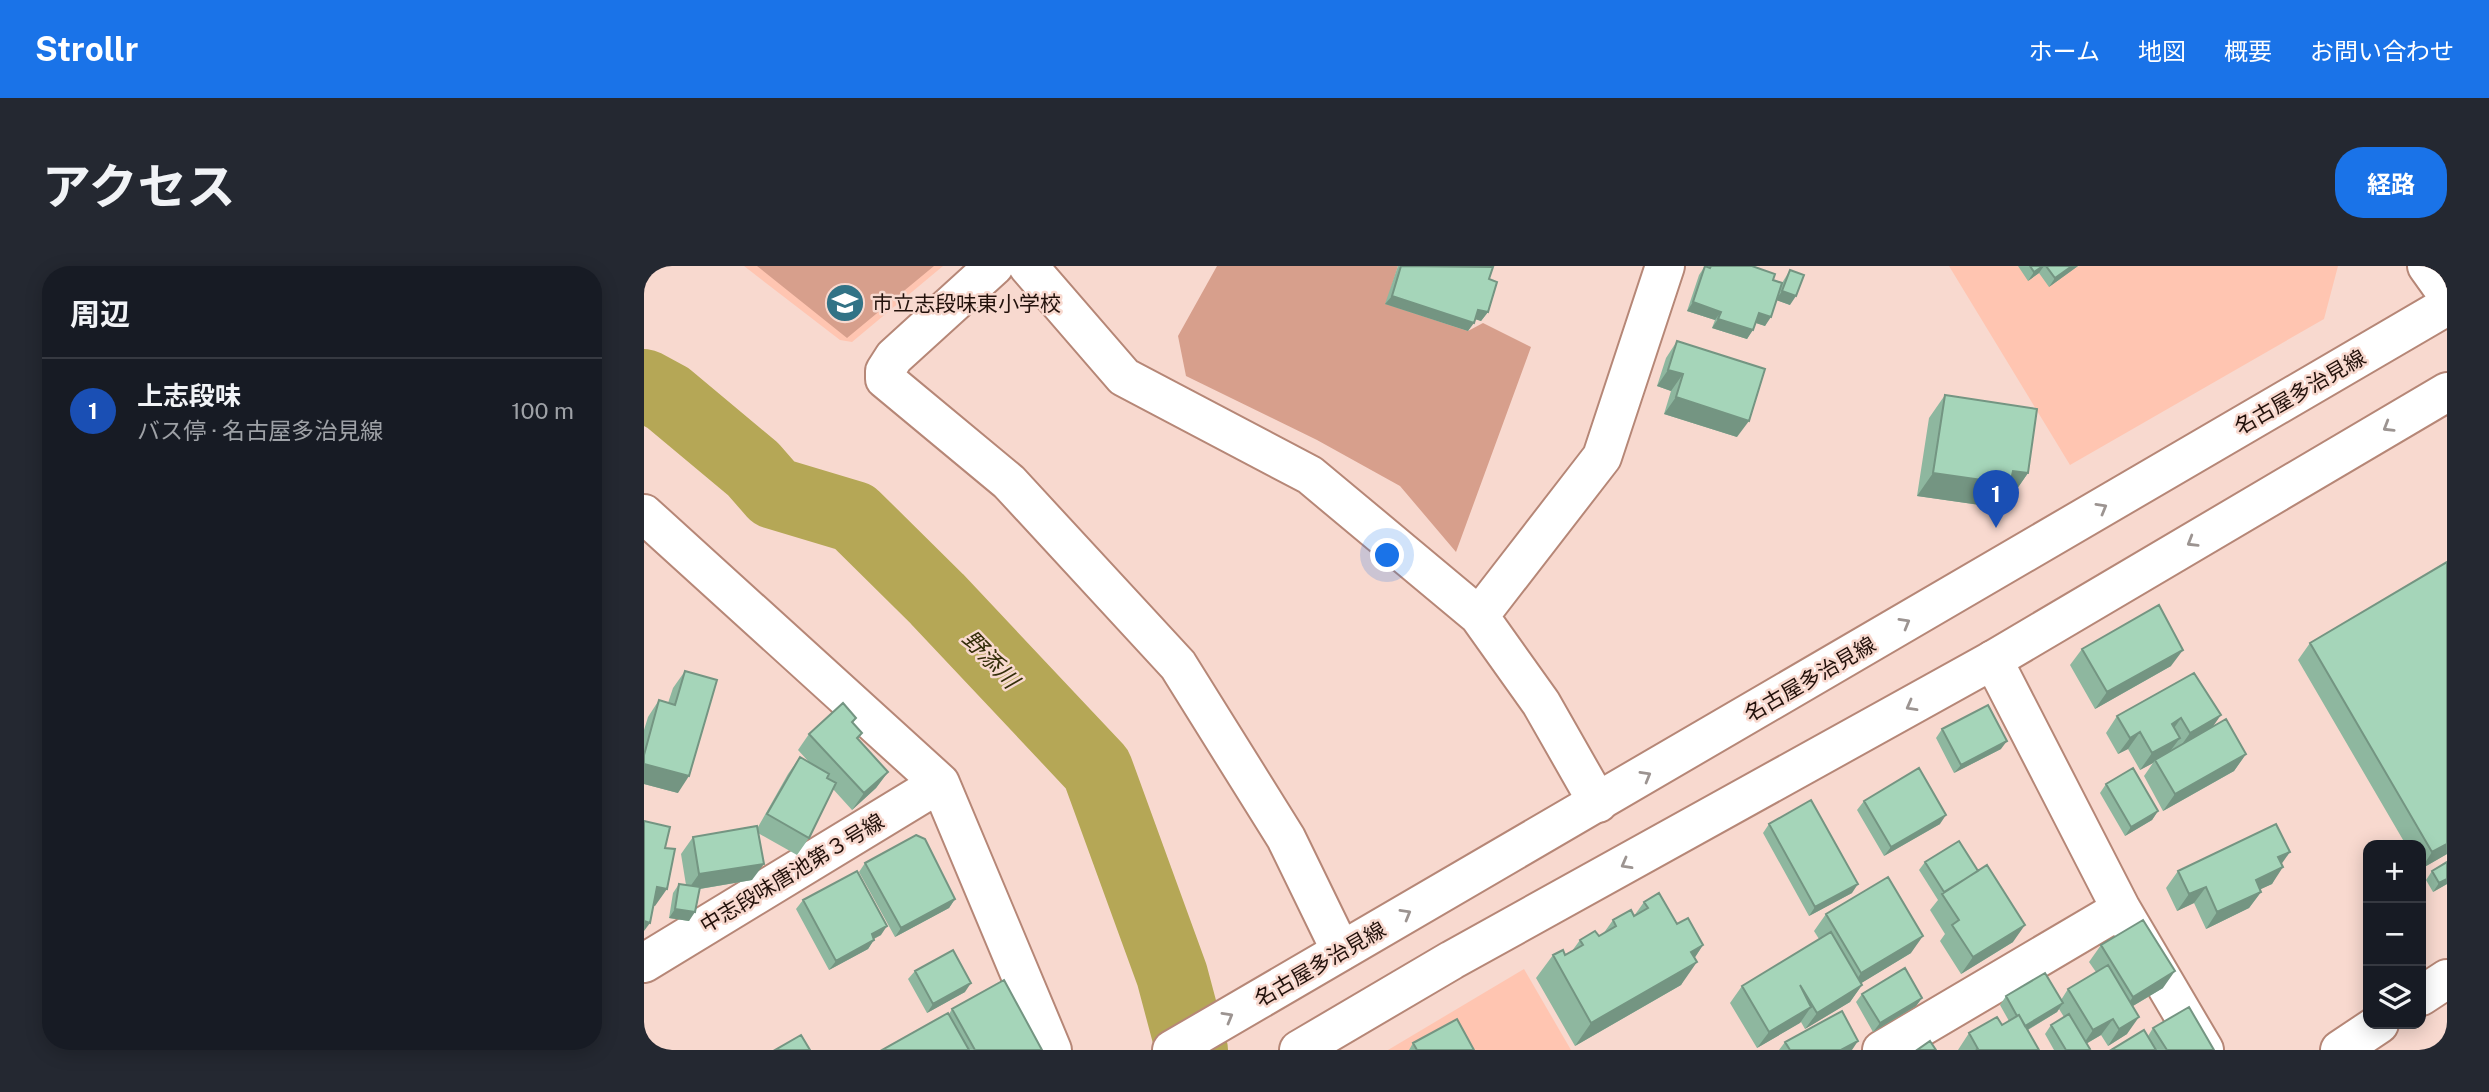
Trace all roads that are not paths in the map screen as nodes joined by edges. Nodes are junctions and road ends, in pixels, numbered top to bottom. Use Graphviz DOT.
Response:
graph roads {
  1 [pos="994,266"];
  2 [pos="1028,266"];
  3 [pos="1665,266"];
  4 [pos="2427,266"];
  5 [pos="2447,294"];
  6 [pos="2447,306"];
  7 [pos="2447,392"];
  8 [pos="644,514"];
  9 [pos="1479,616"];
  10 [pos="1993,660"];
  11 [pos="940,783"];
  12 [pos="1598,803"];
  13 [pos="2121,909"];
  14 [pos="1341,951"];
  15 [pos="644,963"];
  16 [pos="2447,979"];
  17 [pos="2426,993"];
  18 [pos="2372,1029"];
  19 [pos="1302,1048"];
  20 [pos="1052,1050"];
  21 [pos="1172,1050"];
  22 [pos="1882,1050"];
  23 [pos="2204,1050"];
  24 [pos="2340,1050"];
  1 -- 14 [label="street"];
  2 -- 9 [label="street"];
  3 -- 9 [label="street"];
  4 -- 5 [label="street"];
  12 -- 6 [label="street, 名古屋多治見線, one-way"];
  7 -- 10 [label="street, one-way"];
  8 -- 11 [label="street"];
  9 -- 12 [label="street"];
  10 -- 13 [label="street"];
  10 -- 19 [label="street, one-way"];
  11 -- 15 [label="street, 中志段味唐池第３号線"];
  11 -- 20 [label="street"];
  14 -- 12 [label="street, 名古屋多治見線, one-way"];
  13 -- 22 [label="street"];
  13 -- 23 [label="street"];
  21 -- 14 [label="street, 名古屋多治見線, one-way"];
  16 -- 17 [label="street"];
  18 -- 24 [label="street"];
}
